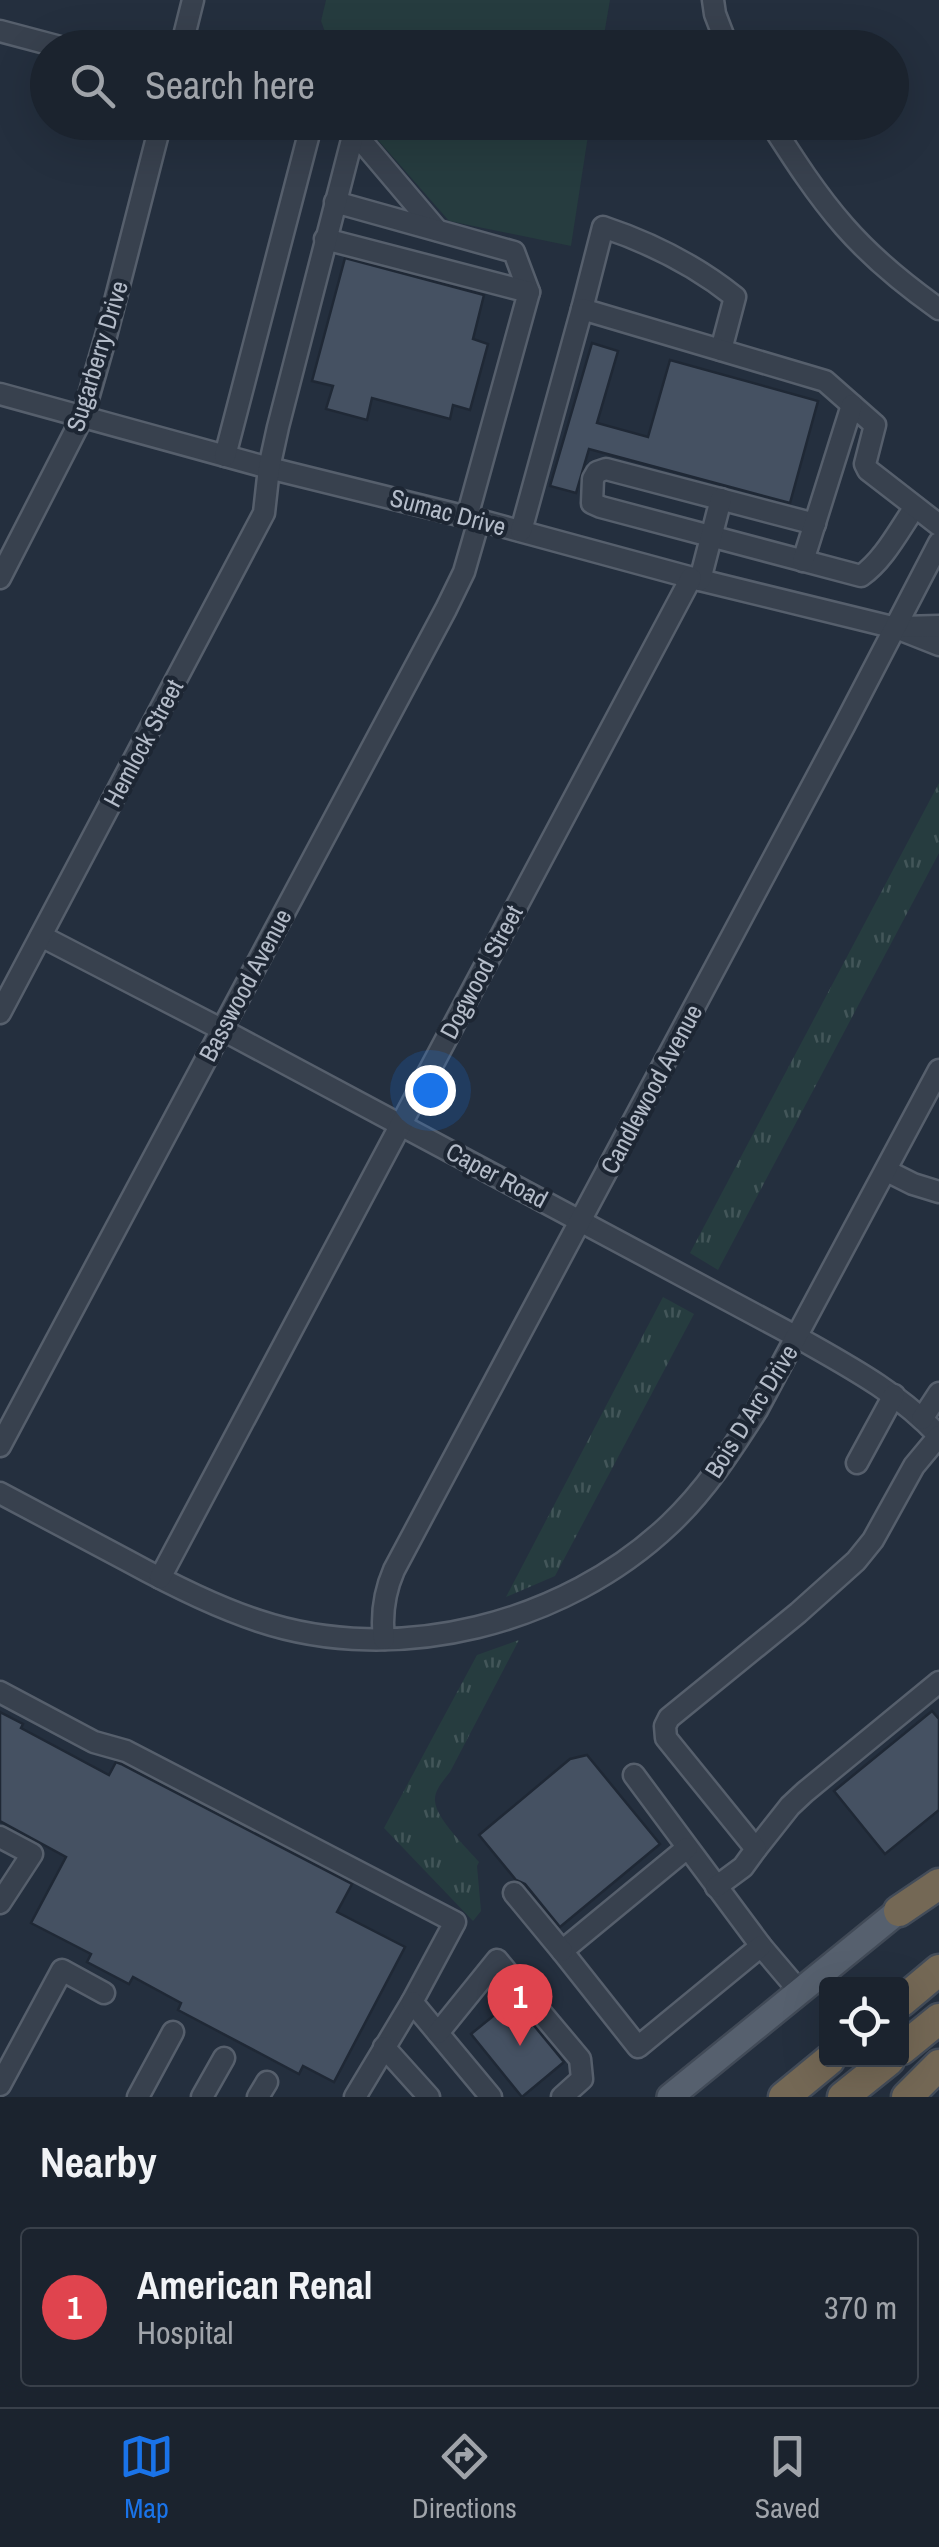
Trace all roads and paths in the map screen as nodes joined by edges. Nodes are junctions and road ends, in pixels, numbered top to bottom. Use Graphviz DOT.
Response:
graph roads {
  1 [pos="193,0"];
  2 [pos="712,0"];
  3 [pos="186,30"];
  4 [pos="722,30"];
  5 [pos="0,31"];
  6 [pos="30,39"];
  7 [pos="156,140"];
  8 [pos="307,140"];
  9 [pos="349,140"];
  10 [pos="363,140"];
  11 [pos="782,140"];
  12 [pos="334,202"];
  13 [pos="437,230"];
  14 [pos="325,239"];
  15 [pos="529,292"];
  16 [pos="582,309"];
  17 [pos="939,309"];
  18 [pos="721,350"];
  19 [pos="0,394"];
  20 [pos="852,405"];
  21 [pos="83,416"];
  22 [pos="225,456"];
  23 [pos="269,468"];
  24 [pos="720,498"];
  25 [pos="915,507"];
  26 [pos="473,518"];
  27 [pos="815,524"];
  28 [pos="939,525"];
  29 [pos="522,531"];
  30 [pos="712,536"];
  31 [pos="939,544"];
  32 [pos="803,561"];
  33 [pos="0,578"];
  34 [pos="695,579"];
  35 [pos="939,626"];
  36 [pos="896,628"];
  37 [pos="939,645"];
  38 [pos="40,936"];
  39 [pos="0,1013"];
  40 [pos="221,1029"];
  41 [pos="939,1070"];
  42 [pos="400,1124"];
  43 [pos="887,1171"];
  44 [pos="939,1192"];
  45 [pos="581,1220"];
  46 [pos="796,1336"];
  47 [pos="939,1393"];
  48 [pos="894,1396"];
  49 [pos="922,1419"];
  50 [pos="939,1436"];
  51 [pos="0,1446"];
  52 [pos="856,1464"];
  53 [pos="0,1493"];
  54 [pos="160,1578"];
  55 [pos="384,1638"];
  56 [pos="939,1682"];
  57 [pos="0,1692"];
  58 [pos="634,1775"];
  59 [pos="0,1837"];
  60 [pos="687,1848"];
  61 [pos="756,1850"];
  62 [pos="939,1881"];
  63 [pos="716,1887"];
  64 [pos="514,1894"];
  65 [pos="0,1903"];
  66 [pos="899,1911"];
  67 [pos="761,1946"];
  68 [pos="562,1951"];
  69 [pos="939,1970"];
  70 [pos="800,1992"];
  71 [pos="104,1993"];
  72 [pos="909,1995"];
  73 [pos="412,2002"];
  74 [pos="939,2020"];
  75 [pos="172,2032"];
  76 [pos="438,2034"];
  77 [pos="909,2044"];
  78 [pos="384,2047"];
  79 [pos="224,2058"];
  80 [pos="939,2066"];
  81 [pos="821,2067"];
  82 [pos="880,2067"];
  83 [pos="0,2084"];
  84 [pos="138,2097"];
  85 [pos="202,2097"];
  86 [pos="355,2097"];
  87 [pos="428,2097"];
  88 [pos="490,2097"];
  89 [pos="562,2097"];
  90 [pos="670,2097"];
  91 [pos="784,2097"];
  92 [pos="843,2097"];
  93 [pos="906,2097"];
  1 -- 3 [label="street"];
  2 -- 4 [label="street"];
  5 -- 6 [label="street"];
  7 -- 21 [label="street, Sugarberry Drive"];
  8 -- 22 [label="street"];
  9 -- 12 [label="street, Hemlock Street"];
  10 -- 13 [label="street"];
  11 -- 17 [label="street"];
  12 -- 13 [label="street"];
  12 -- 14 [label="street, Hemlock Street"];
  13 -- 15 [label="street"];
  14 -- 15 [label="street"];
  14 -- 23 [label="street, Hemlock Street"];
  15 -- 26 [label="street, Basswood Avenue"];
  16 -- 18 [label="street"];
  16 -- 18 [label="street"];
  16 -- 29 [label="street"];
  18 -- 20 [label="street"];
  19 -- 21 [label="street, Sumac Drive"];
  20 -- 25 [label="street"];
  20 -- 27 [label="street"];
  21 -- 22 [label="street, Sumac Drive"];
  21 -- 33 [label="street, Sugarberry Drive"];
  22 -- 23 [label="street, Sumac Drive"];
  23 -- 26 [label="street, Sumac Drive"];
  23 -- 38 [label="street, Hemlock Street"];
  24 -- 27 [label="street"];
  24 -- 30 [label="street, Dogwood Street"];
  24 -- 30 [label="street"];
  25 -- 28 [label="street"];
  25 -- 32 [label="street"];
  26 -- 29 [label="street, Sumac Drive"];
  26 -- 40 [label="street, Basswood Avenue"];
  27 -- 32 [label="street"];
  29 -- 34 [label="street, Sumac Drive"];
  30 -- 32 [label="street"];
  30 -- 34 [label="street, Dogwood Street"];
  31 -- 36 [label="street, Candlewood Avenue"];
  34 -- 36 [label="street, Sumac Drive"];
  34 -- 42 [label="street, Dogwood Street"];
  35 -- 36 [label="street, Sumac Drive"];
  36 -- 37 [label="street, Sumac Drive"];
  36 -- 45 [label="street, Candlewood Avenue"];
  38 -- 39 [label="street, Hemlock Street"];
  38 -- 40 [label="street, Caper Road"];
  40 -- 42 [label="street, Caper Road"];
  40 -- 51 [label="street, Basswood Avenue"];
  41 -- 43 [label="street, Bois D Arc Drive"];
  42 -- 45 [label="street, Caper Road"];
  42 -- 54 [label="street, Dogwood Street"];
  43 -- 44 [label="street"];
  43 -- 46 [label="street, Bois D Arc Drive"];
  45 -- 46 [label="street, Caper Road"];
  45 -- 55 [label="street, Candlewood Avenue"];
  46 -- 48 [label="street, Caper Road"];
  46 -- 55 [label="street, Bois D Arc Drive"];
  47 -- 49 [label="street"];
  48 -- 49 [label="street, Caper Road"];
  48 -- 52 [label="street"];
  49 -- 50 [label="street, Caper Road"];
  50 -- 61 [label="street"];
  53 -- 54 [label="street, Bois D Arc Drive"];
  54 -- 55 [label="street, Bois D Arc Drive"];
  56 -- 61 [label="street"];
  57 -- 73 [label="street"];
  58 -- 60 [label="street"];
  59 -- 65 [label="street"];
  60 -- 63 [label="street"];
  60 -- 68 [label="street"];
  61 -- 63 [label="street"];
  62 -- 66 [label="highway"];
  63 -- 67 [label="street"];
  64 -- 68 [label="street"];
  66 -- 70 [label="main road"];
  67 -- 68 [label="street"];
  67 -- 70 [label="street"];
  69 -- 72 [label="highway"];
  70 -- 90 [label="main road"];
  71 -- 83 [label="street"];
  73 -- 76 [label="street"];
  73 -- 78 [label="street"];
  74 -- 77 [label="highway"];
  75 -- 84 [label="street"];
  76 -- 88 [label="street"];
  76 -- 89 [label="street"];
  78 -- 86 [label="street"];
  78 -- 87 [label="street"];
  79 -- 85 [label="street"];
  80 -- 93 [label="highway"];
  81 -- 91 [label="highway"];
  82 -- 92 [label="highway"];
}
